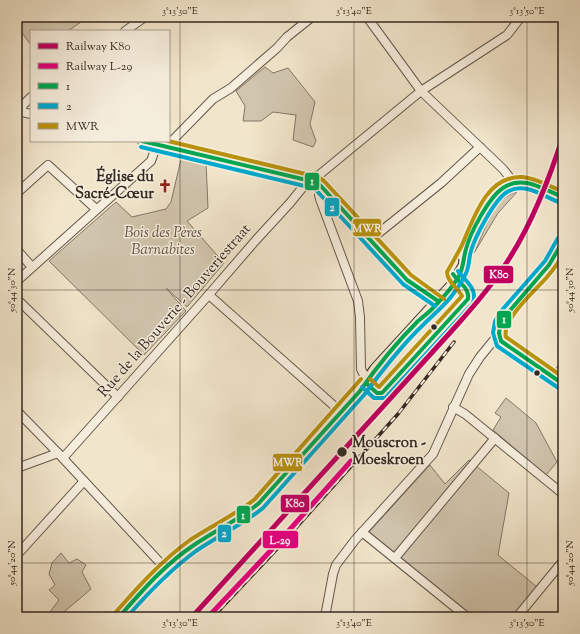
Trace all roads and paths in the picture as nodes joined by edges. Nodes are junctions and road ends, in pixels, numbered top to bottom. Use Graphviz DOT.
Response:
graph roads {
  1 [pos="145,17"];
  2 [pos="312,17"];
  3 [pos="367,17"];
  4 [pos="521,17"];
  5 [pos="126,30"];
  6 [pos="421,91"];
  7 [pos="30,98"];
  8 [pos="19,111"];
  9 [pos="30,114"];
  10 [pos="147,142"];
  11 [pos="157,144"];
  12 [pos="166,147"];
  13 [pos="480,147"];
  14 [pos="305,180"];
  15 [pos="315,182"];
  16 [pos="514,183"];
  17 [pos="324,189"];
  18 [pos="17,193"];
  19 [pos="563,197"];
  20 [pos="96,209"];
  21 [pos="370,240"];
  22 [pos="563,241"];
  23 [pos="17,250"];
  24 [pos="32,267"];
  25 [pos="17,281"];
  26 [pos="209,295"];
  27 [pos="17,299"];
  28 [pos="436,300"];
  29 [pos="498,335"];
  30 [pos="563,367"];
  31 [pos="368,378"];
  32 [pos="555,378"];
  33 [pos="563,384"];
  34 [pos="118,397"];
  35 [pos="453,407"];
  36 [pos="17,411"];
  37 [pos="341,412"];
  38 [pos="495,438"];
  39 [pos="60,455"];
  40 [pos="17,468"];
  41 [pos="84,481"];
  42 [pos="563,494"];
  43 [pos="362,532"];
  44 [pos="17,555"];
  45 [pos="395,558"];
  46 [pos="563,561"];
  47 [pos="165,568"];
  48 [pos="119,617"];
  49 [pos="324,617"];
  50 [pos="467,617"];
  51 [pos="517,617"];
  1 -- 5 [label="street"];
  2 -- 12 [label="street"];
  3 -- 6 [label="street"];
  4 -- 6 [label="street"];
  6 -- 13 [label="street"];
  6 -- 15 [label="street"];
  7 -- 8 [label="street"];
  8 -- 9 [label="street"];
  10 -- 11 [label="street"];
  11 -- 12 [label="street"];
  11 -- 20 [label="street"];
  12 -- 14 [label="street"];
  13 -- 16 [label="street"];
  13 -- 21 [label="street"];
  14 -- 15 [label="street"];
  14 -- 26 [label="street, Rue de la Bouverie - Bouveriestraat"];
  15 -- 17 [label="street"];
  16 -- 19 [label="main road"];
  16 -- 28 [label="main road"];
  17 -- 21 [label="street"];
  17 -- 31 [label="street"];
  18 -- 20 [label="street"];
  20 -- 24 [label="street"];
  21 -- 28 [label="street"];
  22 -- 29 [label="street"];
  23 -- 24 [label="street"];
  24 -- 25 [label="street"];
  26 -- 34 [label="street, Rue de la Bouverie - Bouveriestraat"];
  26 -- 37 [label="street"];
  27 -- 34 [label="street"];
  28 -- 31 [label="main road"];
  29 -- 32 [label="street"];
  29 -- 35 [label="street"];
  30 -- 32 [label="street"];
  31 -- 37 [label="main road"];
  32 -- 33 [label="street"];
  34 -- 39 [label="street, Rue de la Bouverie - Bouveriestraat"];
  35 -- 38 [label="street"];
  35 -- 43 [label="street"];
  36 -- 39 [label="street"];
  37 -- 47 [label="main road"];
  38 -- 42 [label="street"];
  38 -- 45 [label="street"];
  39 -- 40 [label="street"];
  39 -- 41 [label="street"];
  41 -- 44 [label="street"];
  41 -- 47 [label="street"];
  43 -- 45 [label="street"];
  43 -- 49 [label="street"];
  45 -- 50 [label="street"];
  46 -- 51 [label="street"];
  47 -- 48 [label="main road"];
}
